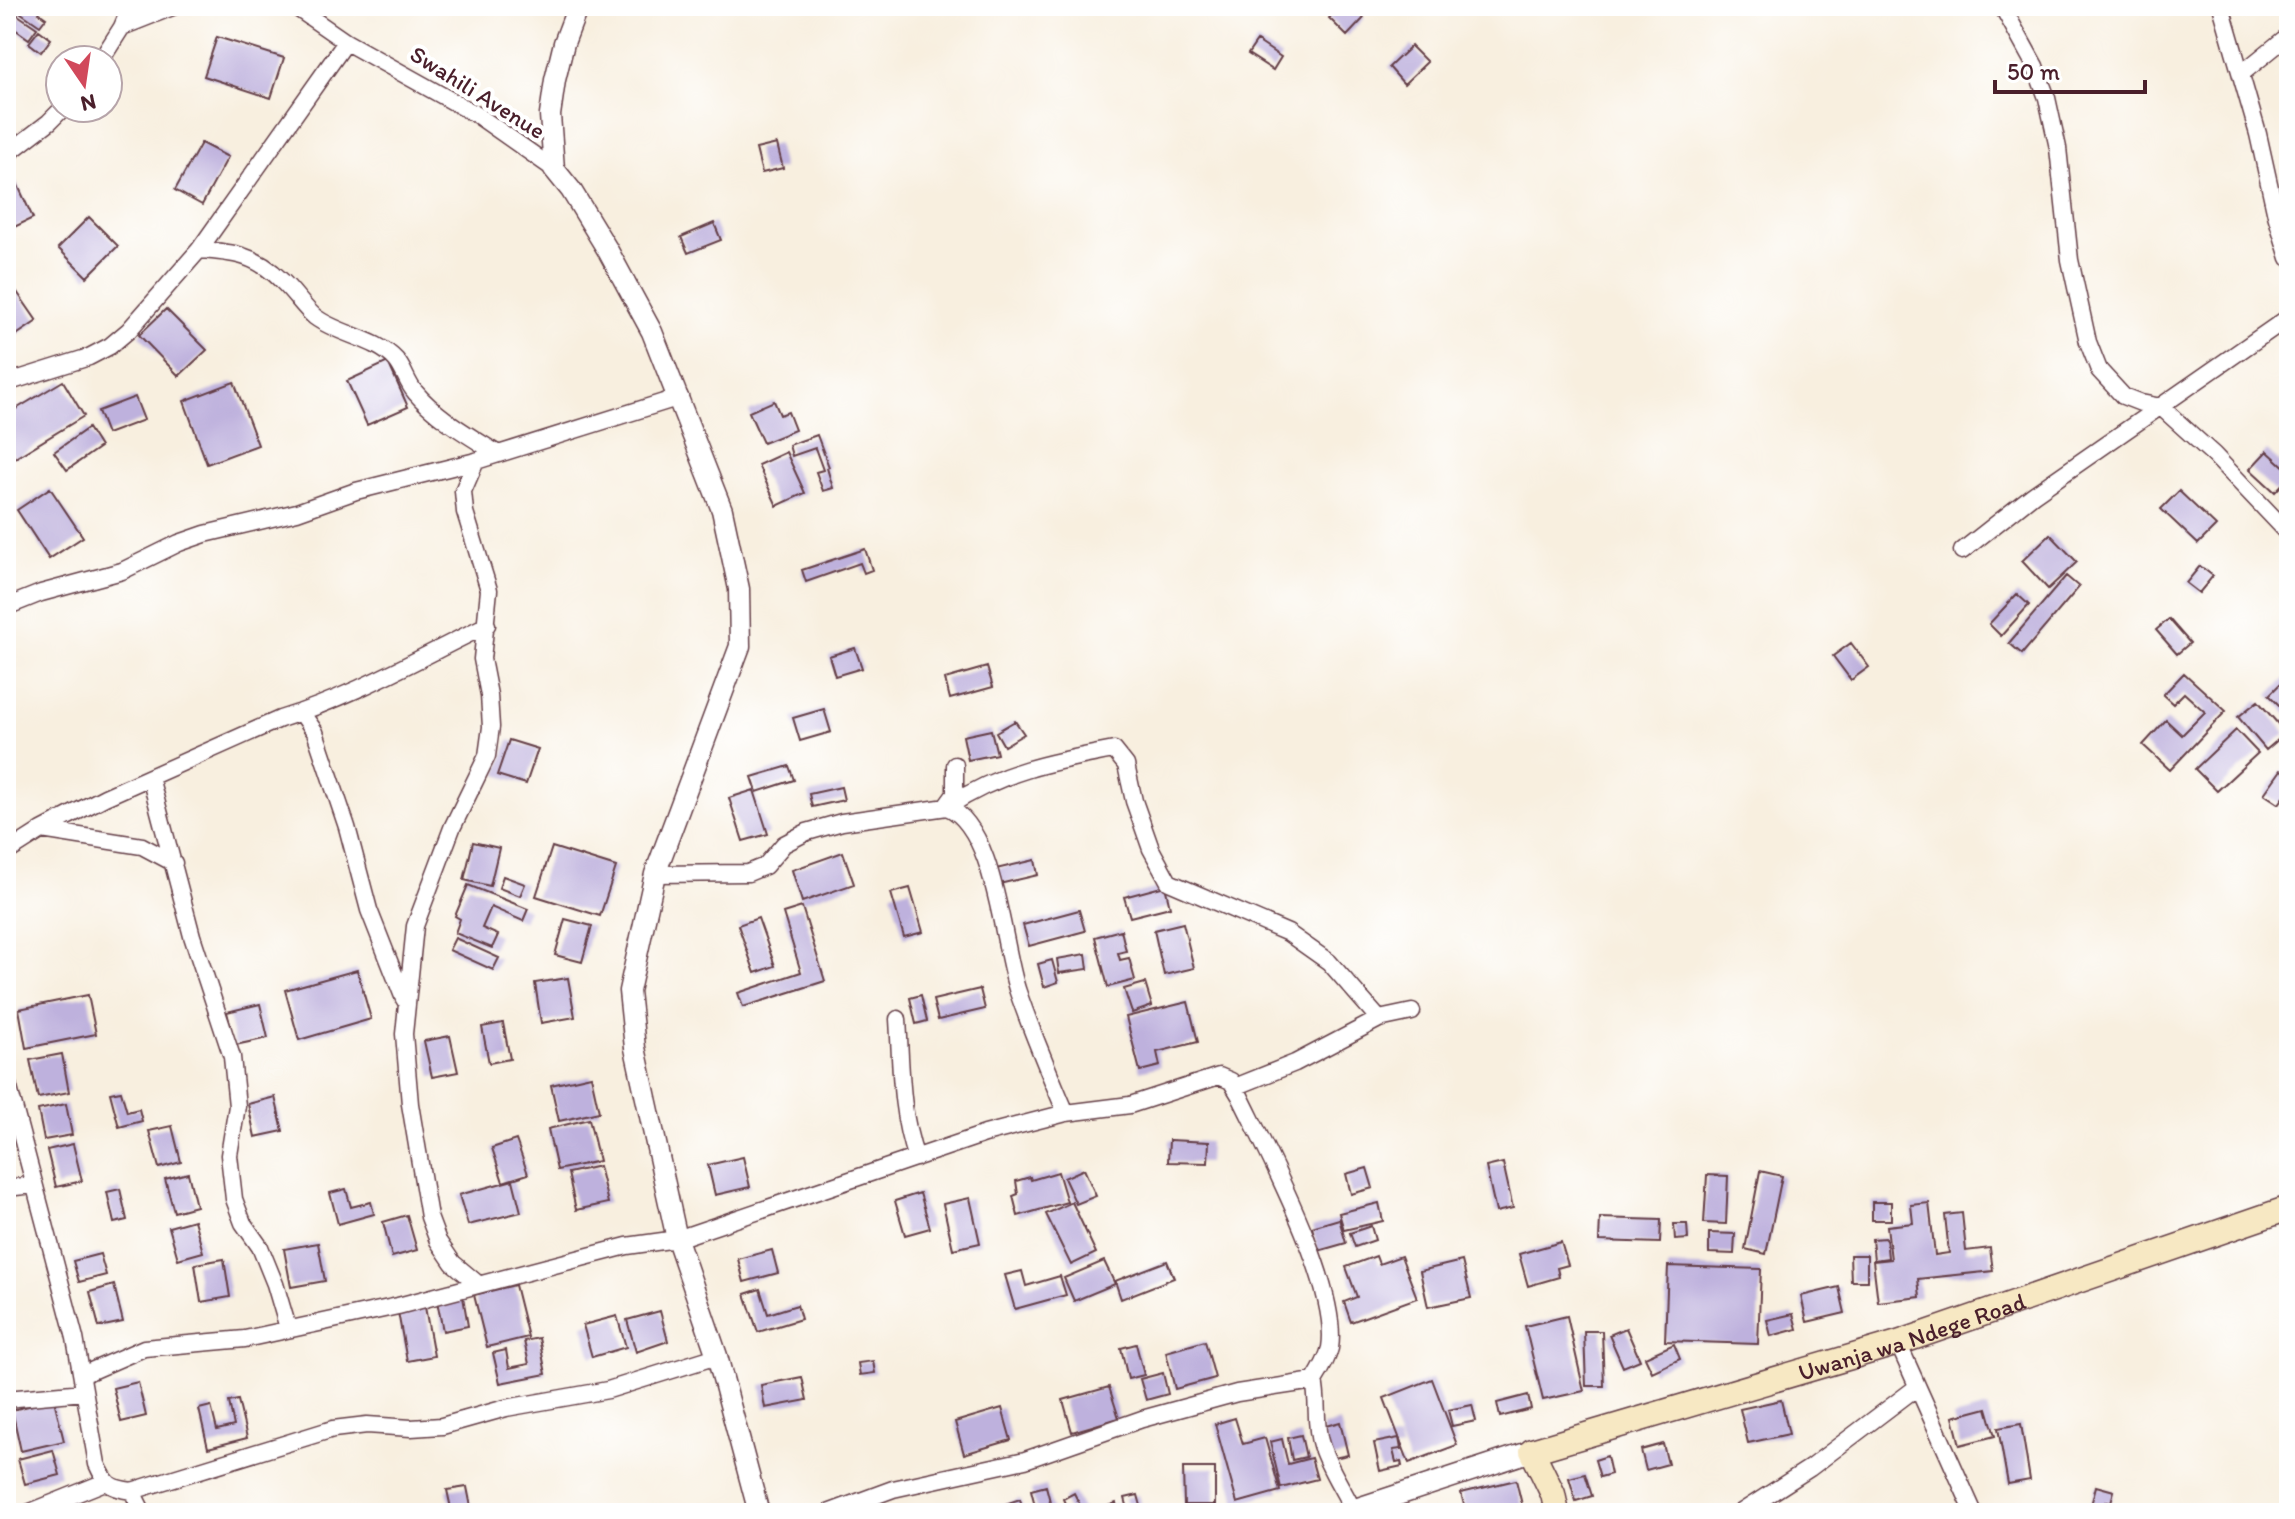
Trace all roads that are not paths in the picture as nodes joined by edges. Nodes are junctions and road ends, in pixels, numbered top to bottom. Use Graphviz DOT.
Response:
graph roads {
  1 [pos="131,6"];
  2 [pos="175,6"];
  3 [pos="294,6"];
  4 [pos="578,6"];
  5 [pos="2002,6"];
  6 [pos="2221,6"];
  7 [pos="122,27"];
  8 [pos="2289,35"];
  9 [pos="346,42"];
  10 [pos="111,44"];
  11 [pos="2241,74"];
  12 [pos="44,124"];
  13 [pos="6,155"];
  14 [pos="554,169"];
  15 [pos="199,250"];
  16 [pos="2289,258"];
  17 [pos="2289,317"];
  18 [pos="6,383"];
  19 [pos="680,397"];
  20 [pos="2161,407"];
  21 [pos="498,454"];
  22 [pos="476,461"];
  23 [pos="2289,534"];
  24 [pos="1962,551"];
  25 [pos="6,607"];
  26 [pos="487,625"];
  27 [pos="301,712"];
  28 [pos="955,765"];
  29 [pos="150,777"];
  30 [pos="947,807"];
  31 [pos="42,830"];
  32 [pos="6,853"];
  33 [pos="174,863"];
  34 [pos="655,874"];
  35 [pos="406,1004"];
  36 [pos="1412,1012"];
  37 [pos="898,1019"];
  38 [pos="1379,1019"];
  39 [pos="6,1077"];
  40 [pos="1235,1087"];
  41 [pos="1066,1113"];
  42 [pos="916,1158"];
  43 [pos="34,1185"];
  44 [pos="6,1188"];
  45 [pos="2289,1208"];
  46 [pos="677,1239"];
  47 [pos="478,1284"];
  48 [pos="288,1328"];
  49 [pos="1898,1343"];
  50 [pos="717,1356"];
  51 [pos="1314,1381"];
  52 [pos="83,1384"];
  53 [pos="1917,1387"];
  54 [pos="6,1399"];
  55 [pos="1532,1451"];
  56 [pos="105,1482"];
  57 [pos="132,1491"];
  58 [pos="1348,1511"];
  59 [pos="28,1513"];
  60 [pos="143,1513"];
  61 [pos="759,1513"];
  62 [pos="828,1513"];
  63 [pos="1557,1513"];
  64 [pos="1740,1513"];
  65 [pos="1974,1513"];
  1 -- 7 [label="street"];
  2 -- 7 [label="street"];
  3 -- 9 [label="street, Swahili Avenue"];
  4 -- 14 [label="street"];
  5 -- 20 [label="street"];
  6 -- 11 [label="street"];
  7 -- 10 [label="street"];
  8 -- 11 [label="street"];
  9 -- 14 [label="street, Swahili Avenue"];
  9 -- 15 [label="street"];
  11 -- 16 [label="street"];
  12 -- 13 [label="street"];
  14 -- 19 [label="street"];
  15 -- 18 [label="street"];
  15 -- 21 [label="street"];
  17 -- 20 [label="street"];
  19 -- 21 [label="street"];
  19 -- 34 [label="street"];
  20 -- 23 [label="street"];
  20 -- 24 [label="street"];
  21 -- 22 [label="street"];
  22 -- 25 [label="street"];
  22 -- 26 [label="street"];
  26 -- 27 [label="street"];
  26 -- 35 [label="street"];
  27 -- 29 [label="street"];
  27 -- 35 [label="street"];
  28 -- 30 [label="street"];
  29 -- 31 [label="street"];
  29 -- 33 [label="street"];
  30 -- 34 [label="street"];
  30 -- 38 [label="street"];
  30 -- 41 [label="street"];
  31 -- 32 [label="street"];
  31 -- 33 [label="street"];
  33 -- 48 [label="street"];
  34 -- 46 [label="street"];
  35 -- 47 [label="street"];
  36 -- 38 [label="street"];
  37 -- 42 [label="street"];
  38 -- 40 [label="street"];
  39 -- 43 [label="street"];
  40 -- 41 [label="street"];
  40 -- 51 [label="street"];
  41 -- 42 [label="street"];
  42 -- 46 [label="street"];
  43 -- 44 [label="street"];
  43 -- 52 [label="street"];
  45 -- 49 [label="main road, Uwanja wa Ndege Road"];
  46 -- 47 [label="street"];
  46 -- 50 [label="street"];
  47 -- 48 [label="street"];
  48 -- 52 [label="street"];
  49 -- 53 [label="street"];
  49 -- 55 [label="main road, Uwanja wa Ndege Road"];
  50 -- 57 [label="street"];
  50 -- 61 [label="street"];
  51 -- 58 [label="street"];
  51 -- 62 [label="street"];
  52 -- 54 [label="street"];
  52 -- 56 [label="street"];
  53 -- 64 [label="street"];
  53 -- 65 [label="street"];
  55 -- 58 [label="street"];
  55 -- 63 [label="main road"];
  56 -- 57 [label="street"];
  56 -- 59 [label="street"];
  57 -- 60 [label="street"];
}
